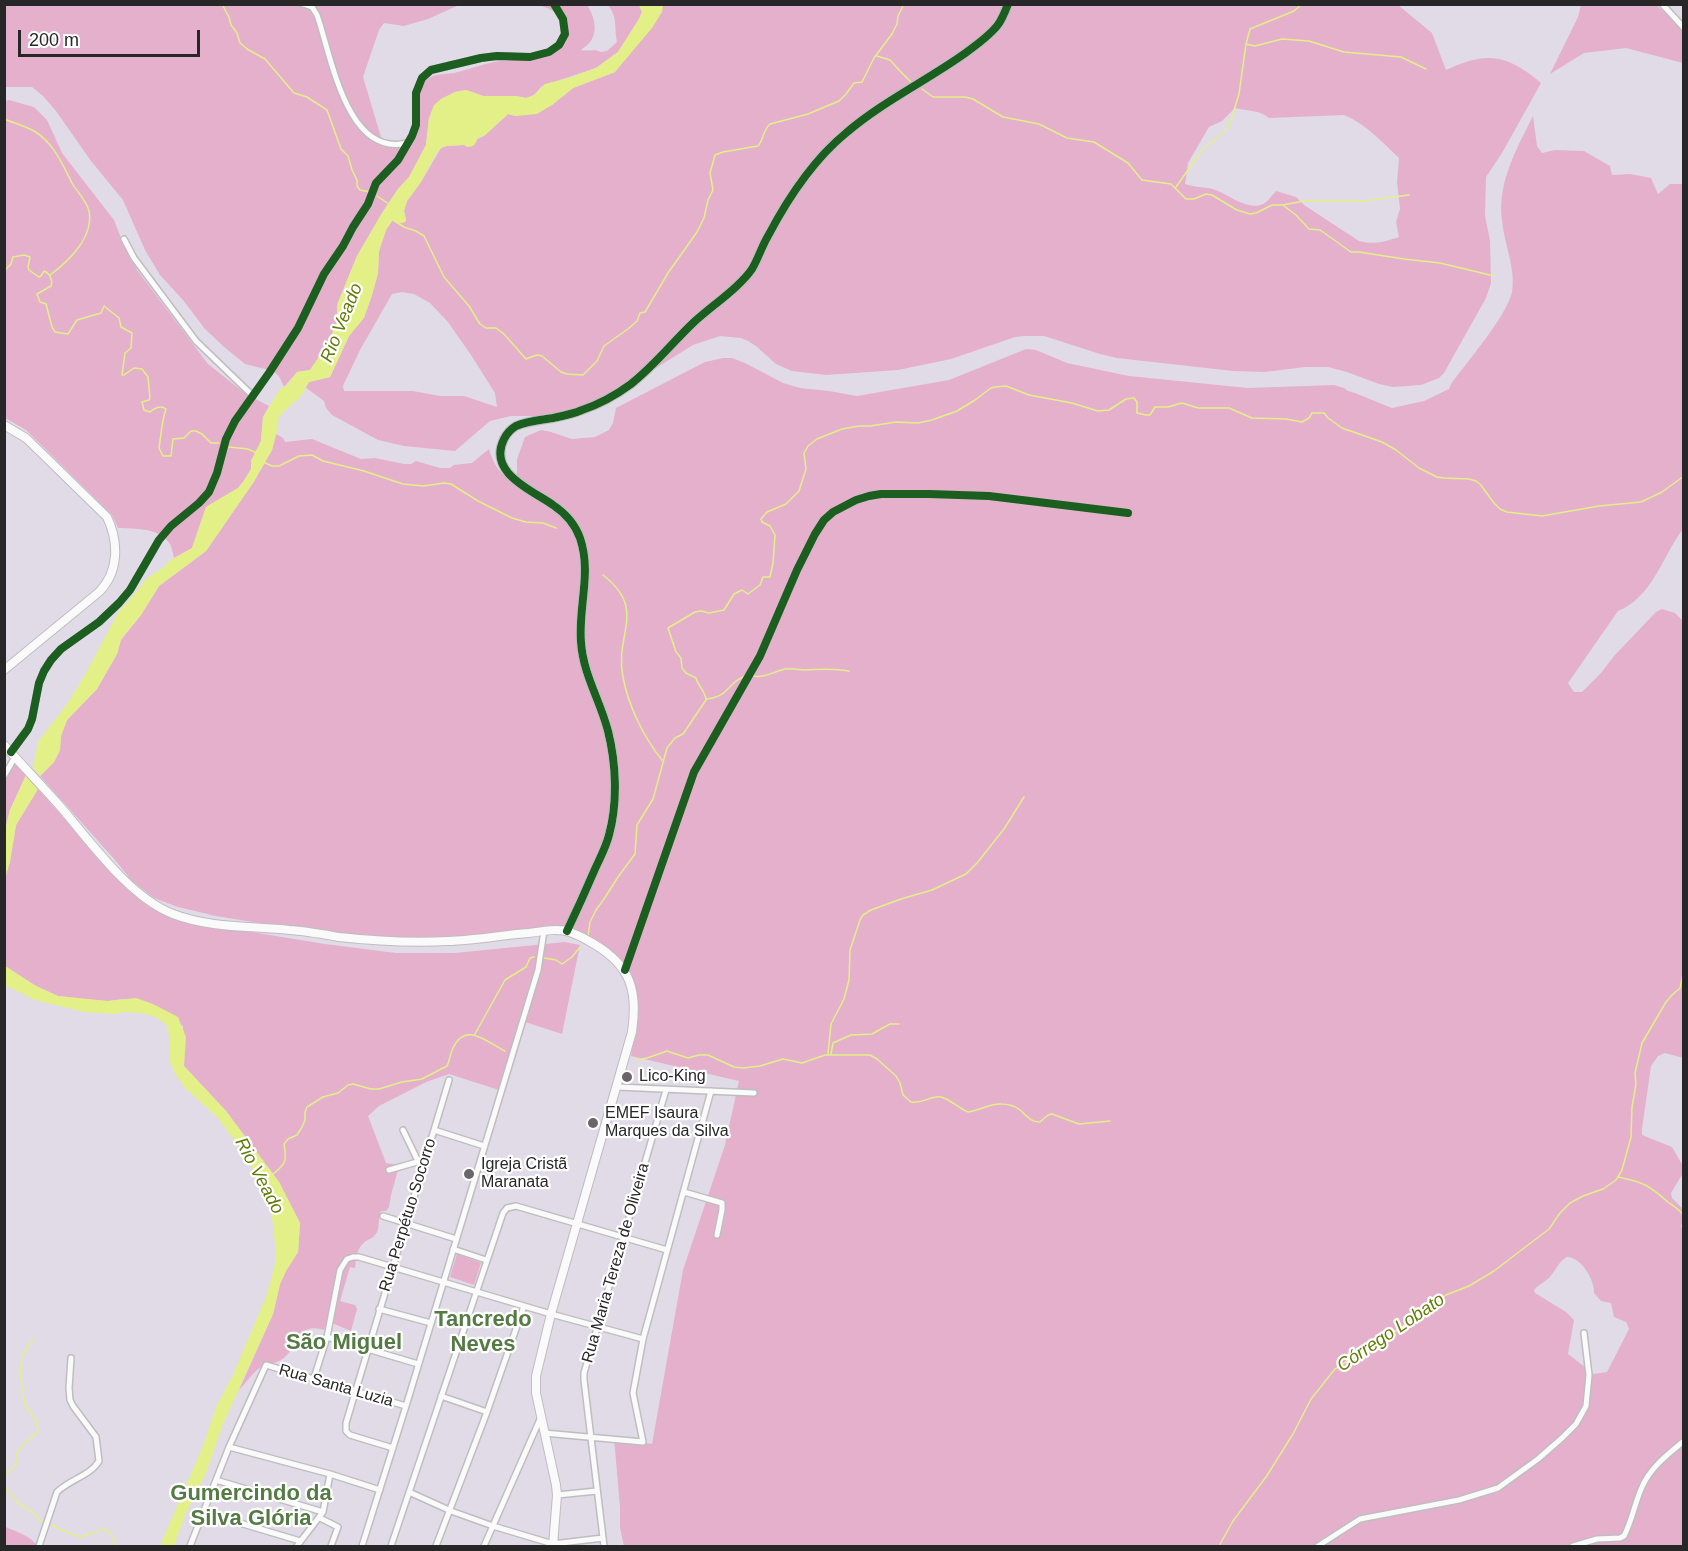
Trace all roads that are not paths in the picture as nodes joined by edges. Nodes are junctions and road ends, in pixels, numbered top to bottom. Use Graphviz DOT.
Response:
graph roads {
  1 [pos="303,4"];
  2 [pos="554,4"];
  3 [pos="1008,4"];
  4 [pos="1662,4"];
  5 [pos="1683,28"];
  6 [pos="407,143"];
  7 [pos="124,239"];
  8 [pos="253,396"];
  9 [pos="4,425"];
  10 [pos="1128,513"];
  11 [pos="4,670"];
  12 [pos="4,744"];
  13 [pos="13,755"];
  14 [pos="4,776"];
  15 [pos="544,931"];
  16 [pos="567,931"];
  17 [pos="625,970"];
  18 [pos="449,1080"];
  19 [pos="617,1087"];
  20 [pos="666,1090"];
  21 [pos="711,1091"];
  22 [pos="754,1093"];
  23 [pos="402,1130"];
  24 [pos="434,1130"];
  25 [pos="484,1146"];
  26 [pos="421,1161"];
  27 [pos="389,1170"];
  28 [pos="684,1192"];
  29 [pos="383,1216"];
  30 [pos="406,1223"];
  31 [pos="578,1224"];
  32 [pos="717,1235"];
  33 [pos="623,1238"];
  34 [pos="456,1239"];
  35 [pos="453,1249"];
  36 [pos="667,1250"];
  37 [pos="486,1260"];
  38 [pos="393,1266"];
  39 [pos="443,1281"];
  40 [pos="477,1292"];
  41 [pos="524,1305"];
  42 [pos="379,1309"];
  43 [pos="551,1314"];
  44 [pos="431,1323"];
  45 [pos="597,1328"];
  46 [pos="1584,1333"];
  47 [pos="327,1338"];
  48 [pos="643,1339"];
  49 [pos="366,1350"];
  50 [pos="71,1358"];
  51 [pos="418,1364"];
  52 [pos="314,1378"];
  53 [pos="356,1392"];
  54 [pos="441,1396"];
  55 [pos="406,1406"];
  56 [pos="487,1412"];
  57 [pos="541,1417"];
  58 [pos="544,1434"];
  59 [pos="591,1437"];
  60 [pos="1683,1442"];
  61 [pos="229,1447"];
  62 [pos="393,1448"];
  63 [pos="330,1474"];
  64 [pos="216,1480"];
  65 [pos="380,1490"];
  66 [pos="597,1491"];
  67 [pos="409,1492"];
  68 [pos="557,1495"];
  69 [pos="451,1511"];
  70 [pos="203,1512"];
  71 [pos="323,1512"];
  72 [pos="320,1518"];
  73 [pos="493,1526"];
  74 [pos="603,1538"];
  75 [pos="299,1544"];
  76 [pos="553,1545"];
  77 [pos="39,1546"];
  78 [pos="191,1546"];
  79 [pos="331,1546"];
  80 [pos="362,1546"];
  81 [pos="391,1546"];
  82 [pos="436,1546"];
  83 [pos="484,1546"];
  84 [pos="604,1546"];
  85 [pos="1318,1546"];
  86 [pos="1573,1546"];
  1 -- 6 [label="street"];
  2 -- 6 [label="street"];
  3 -- 16 [label="main road"];
  4 -- 5 [label="street"];
  6 -- 8 [label="street"];
  7 -- 8 [label="street"];
  8 -- 13 [label="street"];
  9 -- 11 [label="main road"];
  10 -- 17 [label="street"];
  12 -- 13 [label="main road"];
  13 -- 14 [label="street"];
  13 -- 15 [label="main road"];
  15 -- 16 [label="main road"];
  15 -- 25 [label="street"];
  16 -- 17 [label="main road"];
  17 -- 19 [label="main road"];
  18 -- 24 [label="street, Rua Perpétuo Socorro"];
  19 -- 20 [label="street"];
  19 -- 31 [label="main road"];
  20 -- 21 [label="street"];
  20 -- 33 [label="street, Rua Maria Tereza de Oliveira"];
  21 -- 22 [label="street"];
  21 -- 28 [label="street"];
  23 -- 26 [label="street, Rua Perpétuo Socorro"];
  24 -- 25 [label="street"];
  24 -- 26 [label="street, Rua Perpétuo Socorro"];
  25 -- 34 [label="street"];
  26 -- 27 [label="street"];
  26 -- 30 [label="street, Rua Perpétuo Socorro"];
  28 -- 32 [label="street"];
  28 -- 36 [label="street"];
  29 -- 30 [label="street"];
  30 -- 34 [label="street"];
  30 -- 38 [label="street, Rua Perpétuo Socorro"];
  31 -- 33 [label="street"];
  31 -- 37 [label="street"];
  31 -- 43 [label="main road"];
  33 -- 36 [label="street"];
  33 -- 45 [label="street, Rua Maria Tereza de Oliveira"];
  34 -- 35 [label="street"];
  35 -- 37 [label="street"];
  35 -- 39 [label="street"];
  36 -- 48 [label="street"];
  37 -- 40 [label="street"];
  38 -- 39 [label="street"];
  38 -- 42 [label="street, Rua Perpétuo Socorro"];
  38 -- 47 [label="street"];
  39 -- 40 [label="street"];
  39 -- 44 [label="street"];
  40 -- 41 [label="street"];
  40 -- 54 [label="street"];
  41 -- 43 [label="street"];
  41 -- 56 [label="street"];
  42 -- 44 [label="street"];
  42 -- 49 [label="street, Rua Perpétuo Socorro"];
  43 -- 45 [label="street"];
  43 -- 57 [label="main road"];
  44 -- 51 [label="street"];
  45 -- 48 [label="street"];
  45 -- 59 [label="street, Rua Maria Tereza de Oliveira"];
  46 -- 85 [label="street"];
  47 -- 49 [label="street"];
  47 -- 52 [label="street"];
  48 -- 59 [label="street"];
  49 -- 51 [label="street"];
  49 -- 53 [label="street, Rua Perpétuo Socorro"];
  50 -- 77 [label="street"];
  51 -- 55 [label="street"];
  52 -- 53 [label="street, Rua Santa Luzia"];
  52 -- 61 [label="street, Rua Santa Luzia"];
  53 -- 55 [label="street, Rua Santa Luzia"];
  53 -- 62 [label="street, Rua Perpétuo Socorro"];
  54 -- 56 [label="street"];
  54 -- 67 [label="street"];
  55 -- 62 [label="street"];
  56 -- 69 [label="street"];
  57 -- 58 [label="main road"];
  57 -- 73 [label="street"];
  58 -- 59 [label="street"];
  58 -- 68 [label="main road"];
  59 -- 66 [label="street, Rua Maria Tereza de Oliveira"];
  60 -- 86 [label="street"];
  61 -- 63 [label="street"];
  61 -- 64 [label="street"];
  62 -- 65 [label="street"];
  63 -- 65 [label="street"];
  63 -- 71 [label="street"];
  64 -- 70 [label="street"];
  64 -- 71 [label="street"];
  65 -- 80 [label="street"];
  66 -- 68 [label="street"];
  66 -- 74 [label="street, Rua Maria Tereza de Oliveira"];
  67 -- 69 [label="street"];
  67 -- 81 [label="street"];
  68 -- 76 [label="main road"];
  69 -- 73 [label="street"];
  69 -- 82 [label="street"];
  70 -- 75 [label="street"];
  70 -- 78 [label="street"];
  71 -- 72 [label="street"];
  72 -- 75 [label="street"];
  72 -- 79 [label="street"];
  73 -- 76 [label="street"];
  73 -- 83 [label="street"];
  74 -- 76 [label="street"];
  74 -- 84 [label="street, Rua Maria Tereza de Oliveira"];
}
